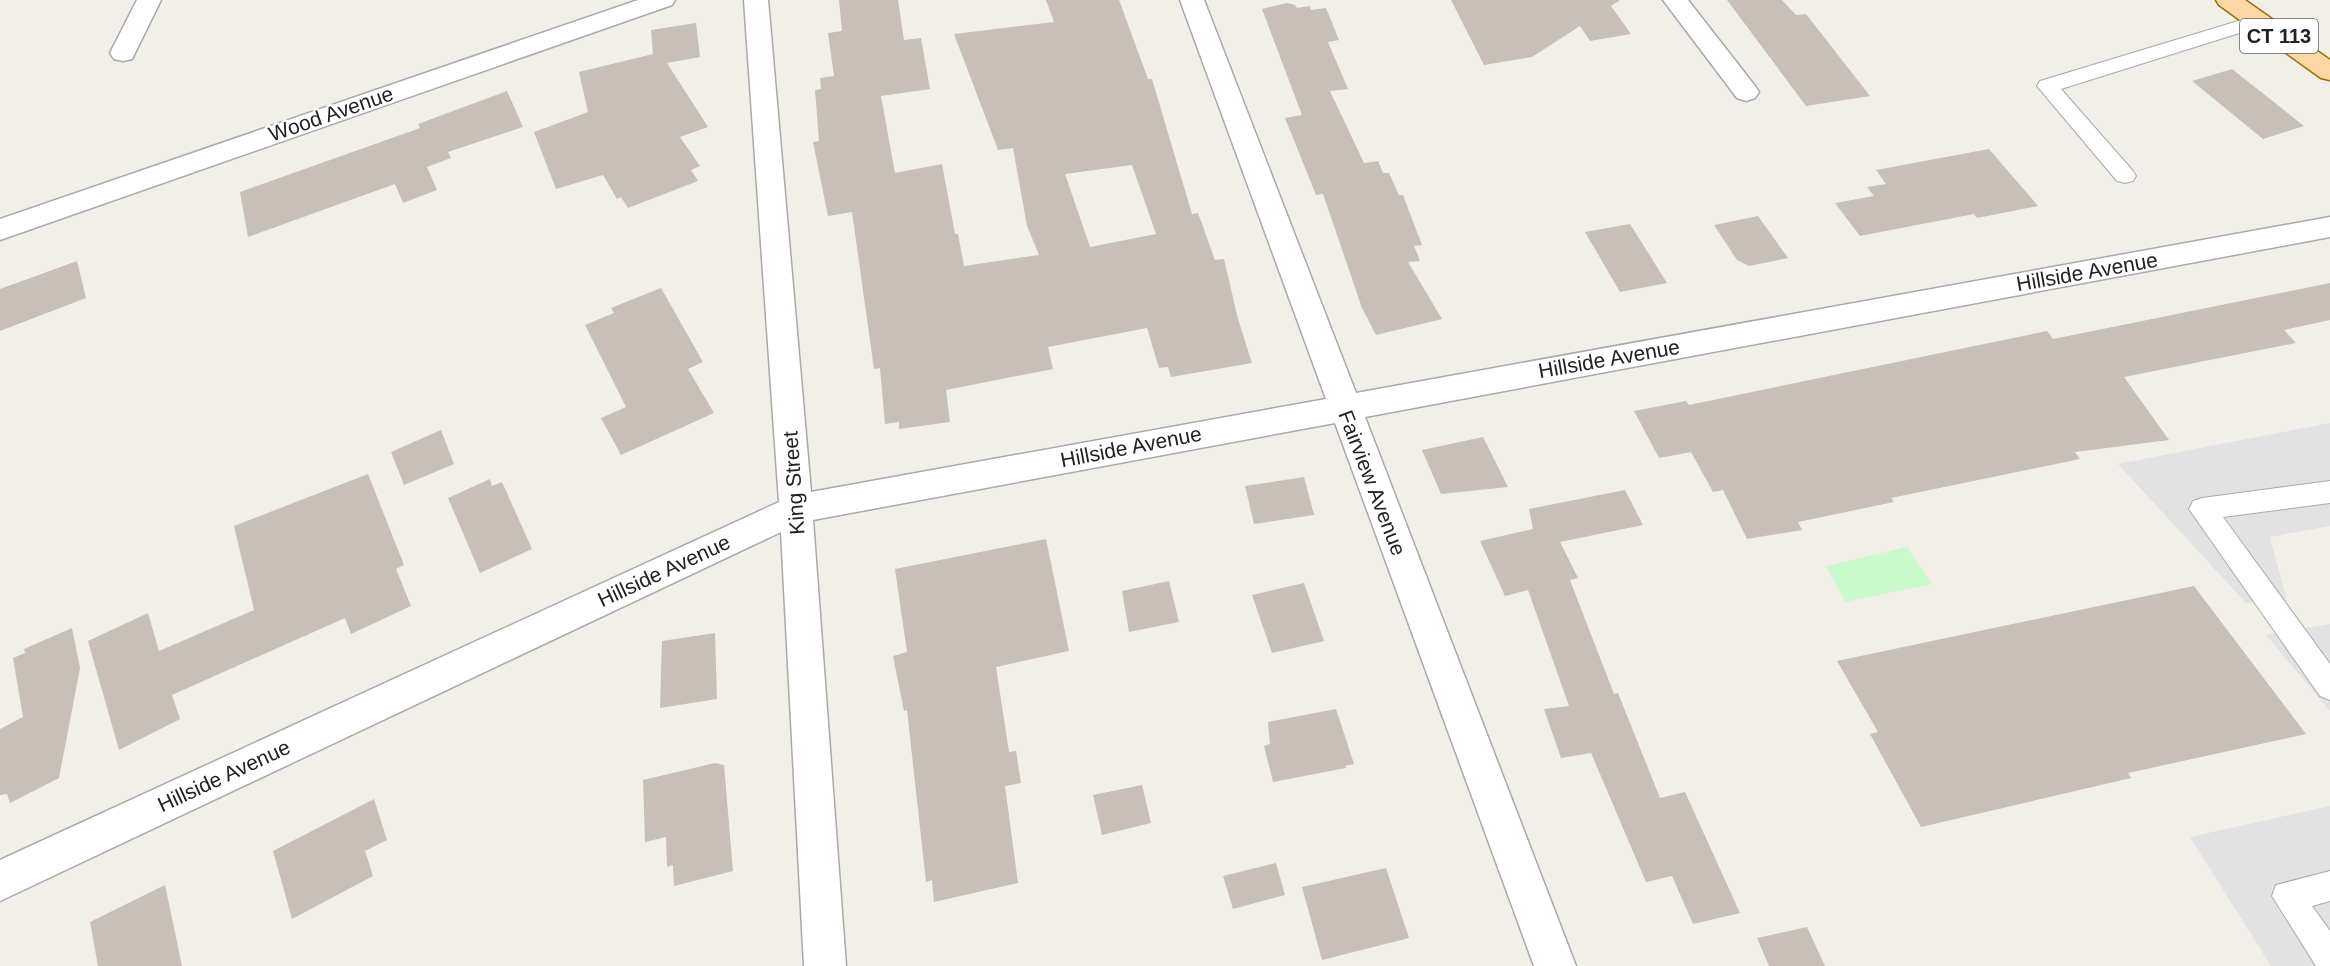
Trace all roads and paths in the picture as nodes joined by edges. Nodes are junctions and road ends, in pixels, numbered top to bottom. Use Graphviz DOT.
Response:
graph roads {
  1 [pos="149,0"];
  2 [pos="663,0"];
  3 [pos="756,0"];
  4 [pos="1192,0"];
  5 [pos="1676,0"];
  6 [pos="2228,0"];
  7 [pos="2258,21"];
  8 [pos="123,53"];
  9 [pos="2330,72"];
  10 [pos="1746,92"];
  11 [pos="2125,176"];
  12 [pos="2330,227"];
  13 [pos="0,230"];
  14 [pos="1344,408"];
  15 [pos="2330,492"];
  16 [pos="796,509"];
  17 [pos="2330,687"];
  18 [pos="0,881"];
  19 [pos="2330,886"];
  20 [pos="2330,959"];
  21 [pos="825,966"];
  22 [pos="1555,966"];
  1 -- 8 [label="street"];
  2 -- 13 [label="street, Wood Avenue"];
  3 -- 16 [label="street, King Street"];
  4 -- 14 [label="street, Fairview Avenue"];
  5 -- 10 [label="street"];
  6 -- 7 [label="main road, CT 113"];
  7 -- 9 [label="main road, CT 113"];
  7 -- 11 [label="lane"];
  12 -- 14 [label="street, Hillside Avenue"];
  14 -- 16 [label="street, Hillside Avenue"];
  14 -- 22 [label="street, Fairview Avenue"];
  15 -- 17 [label="lane"];
  16 -- 18 [label="street, Hillside Avenue"];
  16 -- 21 [label="street, King Street"];
  19 -- 20 [label="lane"];
}
